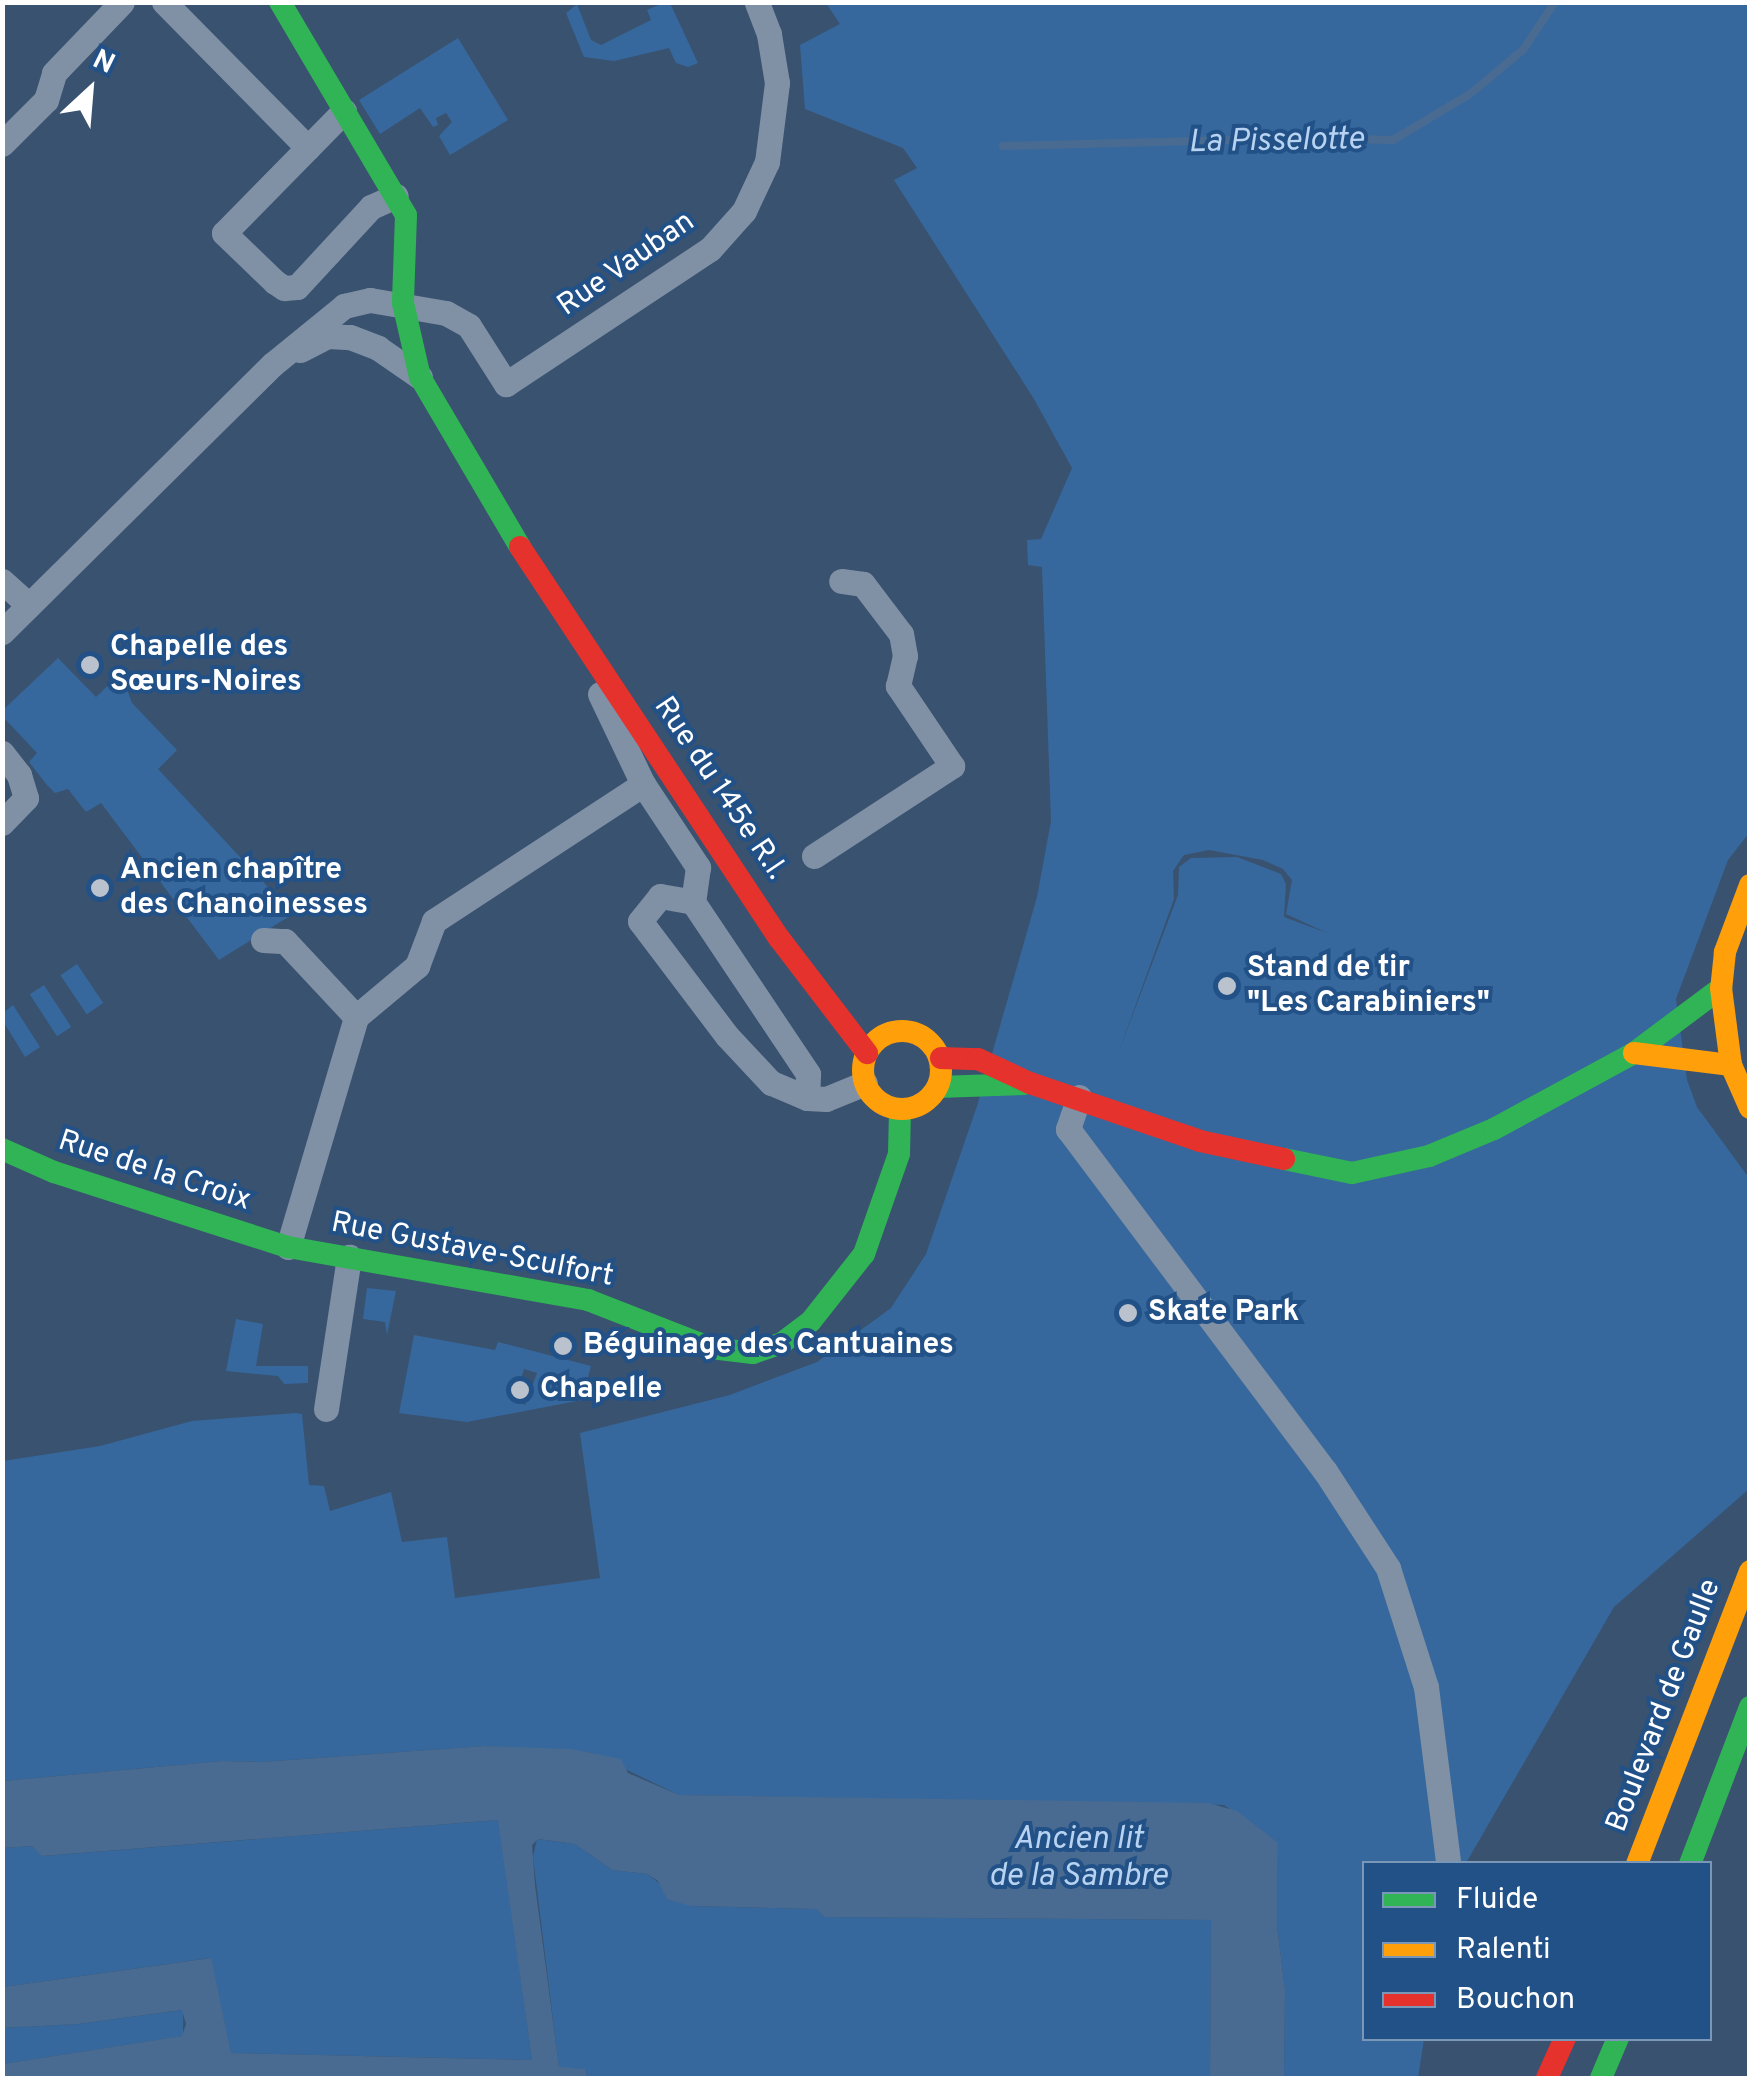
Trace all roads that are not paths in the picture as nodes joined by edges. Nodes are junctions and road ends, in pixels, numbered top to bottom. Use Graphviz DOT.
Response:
graph roads {
  1 [pos="122,2"];
  2 [pos="164,2"];
  3 [pos="280,2"];
  4 [pos="757,2"];
  5 [pos="344,111"];
  6 [pos="2,144"];
  7 [pos="308,148"];
  8 [pos="396,196"];
  9 [pos="403,303"];
  10 [pos="273,364"];
  11 [pos="420,377"];
  12 [pos="525,556"];
  13 [pos="2,580"];
  14 [pos="841,581"];
  15 [pos="29,605"];
  16 [pos="2,632"];
  17 [pos="2,753"];
  18 [pos="644,784"];
  19 [pos="2,824"];
  20 [pos="814,856"];
  21 [pos="1750,885"];
  22 [pos="693,902"];
  23 [pos="263,940"];
  24 [pos="1721,988"];
  25 [pos="356,1017"];
  26 [pos="1634,1052"];
  27 [pos="867,1053"];
  28 [pos="941,1058"];
  29 [pos="1731,1065"];
  30 [pos="865,1083"];
  31 [pos="1030,1084"];
  32 [pos="938,1088"];
  33 [pos="1079,1096"];
  34 [pos="807,1098"];
  35 [pos="1750,1108"];
  36 [pos="900,1110"];
  37 [pos="2,1149"];
  38 [pos="288,1247"];
  39 [pos="349,1257"];
  40 [pos="326,1410"];
  41 [pos="1750,1570"];
  42 [pos="1750,1708"];
  43 [pos="1448,1860"];
  44 [pos="1638,1861"];
  45 [pos="1691,1861"];
  46 [pos="1564,2041"];
  47 [pos="1617,2041"];
  48 [pos="1548,2078"];
  49 [pos="1601,2078"];
  1 -- 6 [label="street"];
  2 -- 7 [label="street"];
  3 -- 5 [label="main road, Rue du 145e R.I."];
  4 -- 9 [label="street, Rue Vauban"];
  5 -- 7 [label="street"];
  5 -- 8 [label="main road, Rue du 145e R.I."];
  7 -- 8 [label="street"];
  8 -- 9 [label="main road, Rue du 145e R.I."];
  9 -- 10 [label="street"];
  9 -- 11 [label="main road, Rue du 145e R.I."];
  10 -- 11 [label="street"];
  10 -- 15 [label="street"];
  11 -- 12 [label="main road, Rue du 145e R.I."];
  12 -- 18 [label="street, Rue du 145e R.I."];
  12 -- 27 [label="main road, Rue du 145e R.I."];
  13 -- 15 [label="street"];
  14 -- 20 [label="street"];
  15 -- 16 [label="street"];
  17 -- 19 [label="street"];
  18 -- 22 [label="street, Rue du 145e R.I."];
  18 -- 25 [label="street"];
  21 -- 24 [label="main road"];
  22 -- 34 [label="street"];
  22 -- 34 [label="street"];
  23 -- 25 [label="street"];
  24 -- 26 [label="main road"];
  24 -- 29 [label="main road"];
  25 -- 38 [label="street"];
  26 -- 29 [label="main road"];
  26 -- 33 [label="main road"];
  27 -- 28 [label="main road"];
  27 -- 30 [label="main road"];
  28 -- 31 [label="main road"];
  28 -- 32 [label="main road"];
  29 -- 35 [label="main road"];
  30 -- 34 [label="street"];
  30 -- 36 [label="main road"];
  31 -- 32 [label="main road"];
  31 -- 33 [label="main road"];
  32 -- 36 [label="main road"];
  33 -- 43 [label="street"];
  36 -- 39 [label="main road, Rue Gustave-Sculfort"];
  37 -- 38 [label="main road, Rue de la Croix"];
  38 -- 39 [label="main road, Rue Gustave-Sculfort"];
  39 -- 40 [label="street"];
  41 -- 44 [label="main road, Boulevard de Gaulle"];
  42 -- 45 [label="main road"];
  46 -- 48 [label="main road"];
  47 -- 49 [label="main road"];
}
